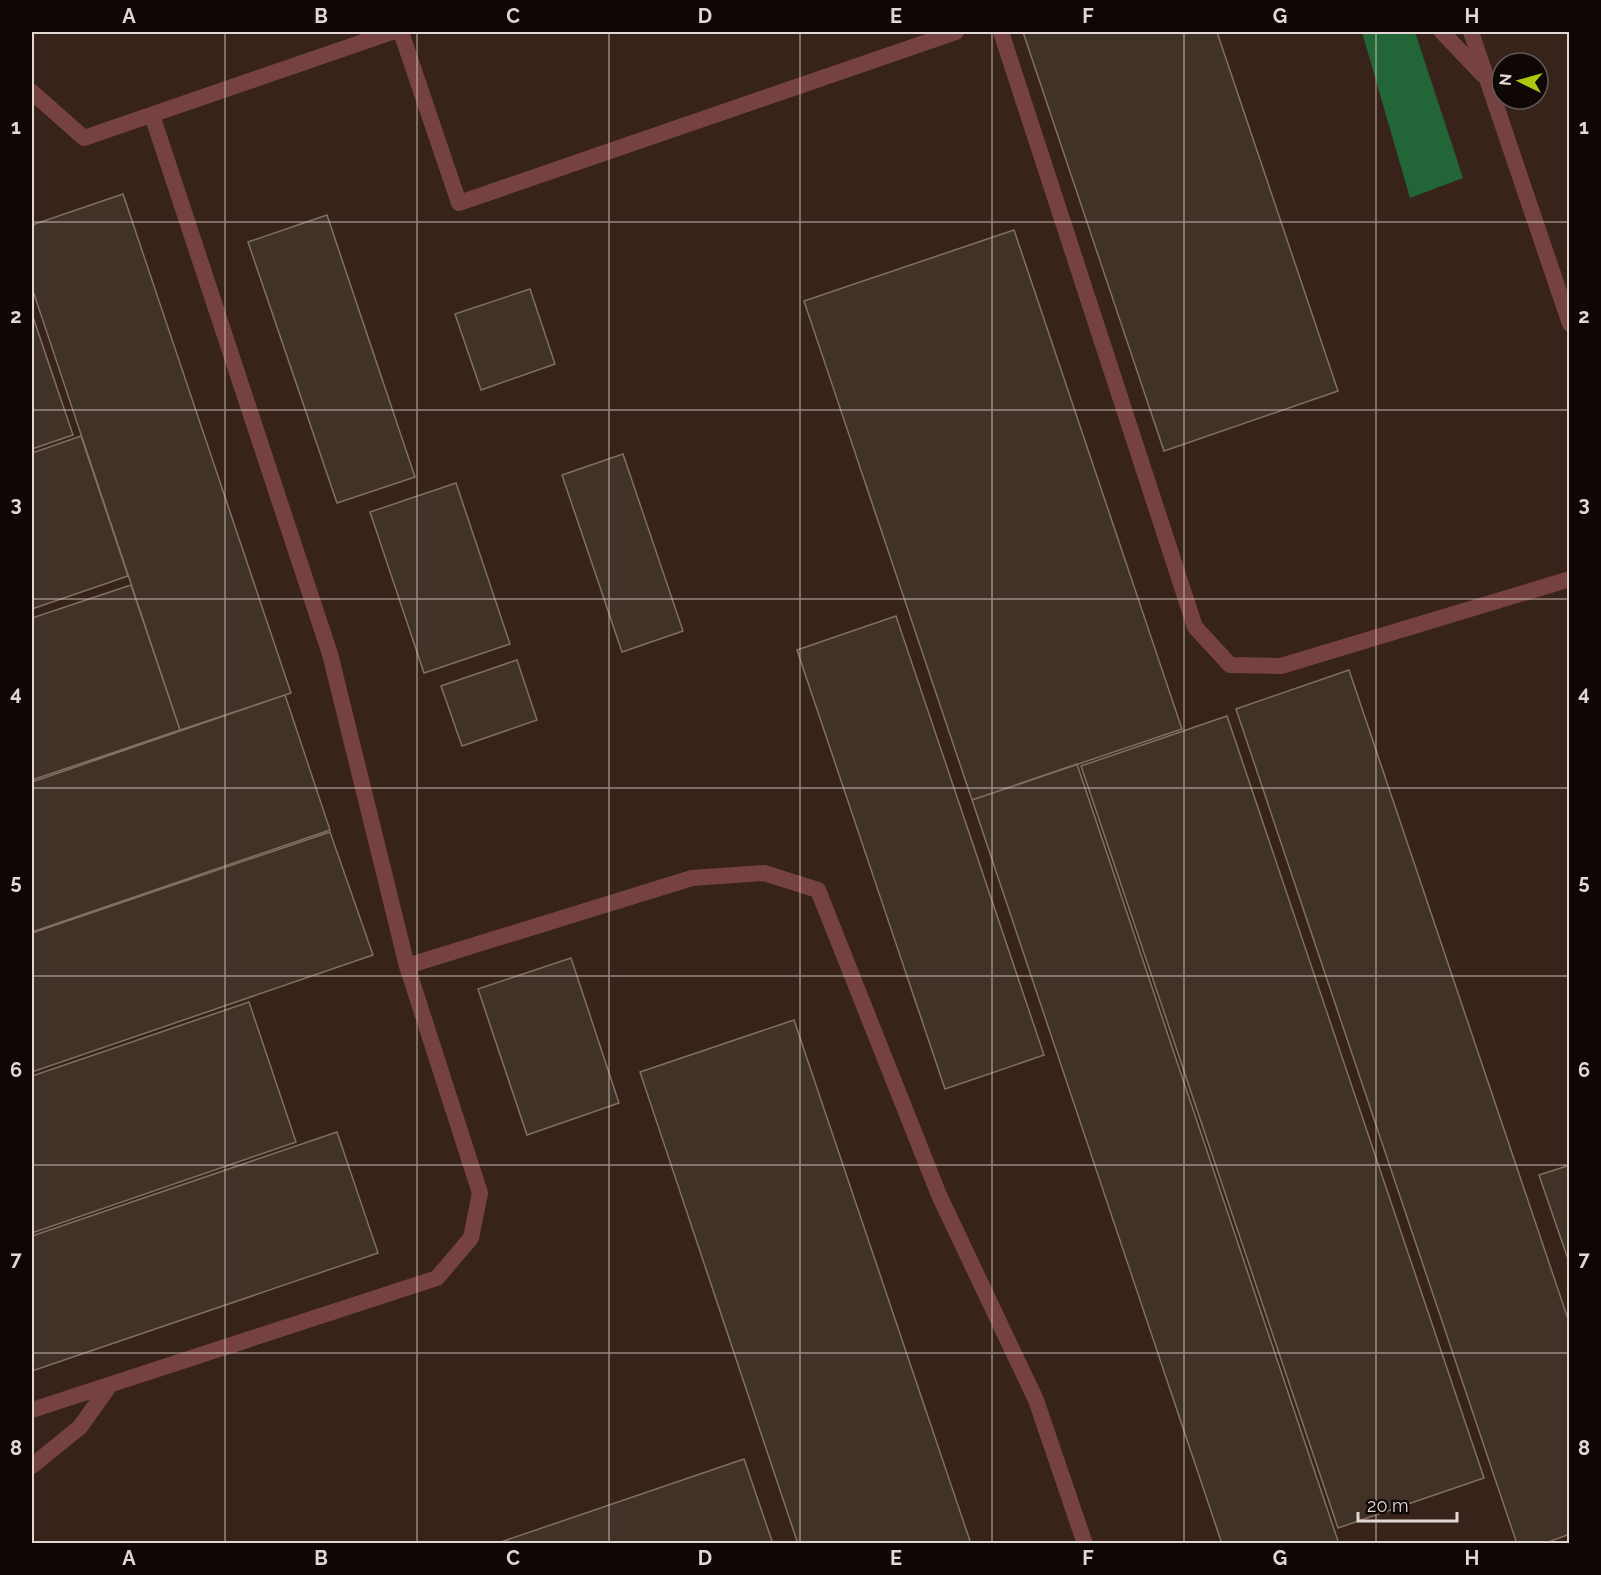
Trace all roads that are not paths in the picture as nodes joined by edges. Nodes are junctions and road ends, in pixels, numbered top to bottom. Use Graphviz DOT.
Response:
graph roads {
  1 [pos="392,32"];
  2 [pos="401,32"];
  3 [pos="956,32"];
  4 [pos="1000,32"];
  5 [pos="1442,32"];
  6 [pos="1471,32"];
  7 [pos="1486,78"];
  8 [pos="32,92"];
  9 [pos="152,115"];
  10 [pos="1569,324"];
  11 [pos="1569,579"];
  12 [pos="407,966"];
  13 [pos="110,1385"];
  14 [pos="32,1410"];
  15 [pos="32,1466"];
  16 [pos="1085,1544"];
  1 -- 9 [label="lane"];
  2 -- 3 [label="lane"];
  4 -- 11 [label="lane"];
  5 -- 7 [label="lane"];
  6 -- 7 [label="lane"];
  7 -- 10 [label="lane"];
  8 -- 9 [label="lane"];
  9 -- 12 [label="lane"];
  12 -- 13 [label="lane"];
  12 -- 16 [label="lane"];
  13 -- 14 [label="lane"];
  13 -- 15 [label="lane"];
}
